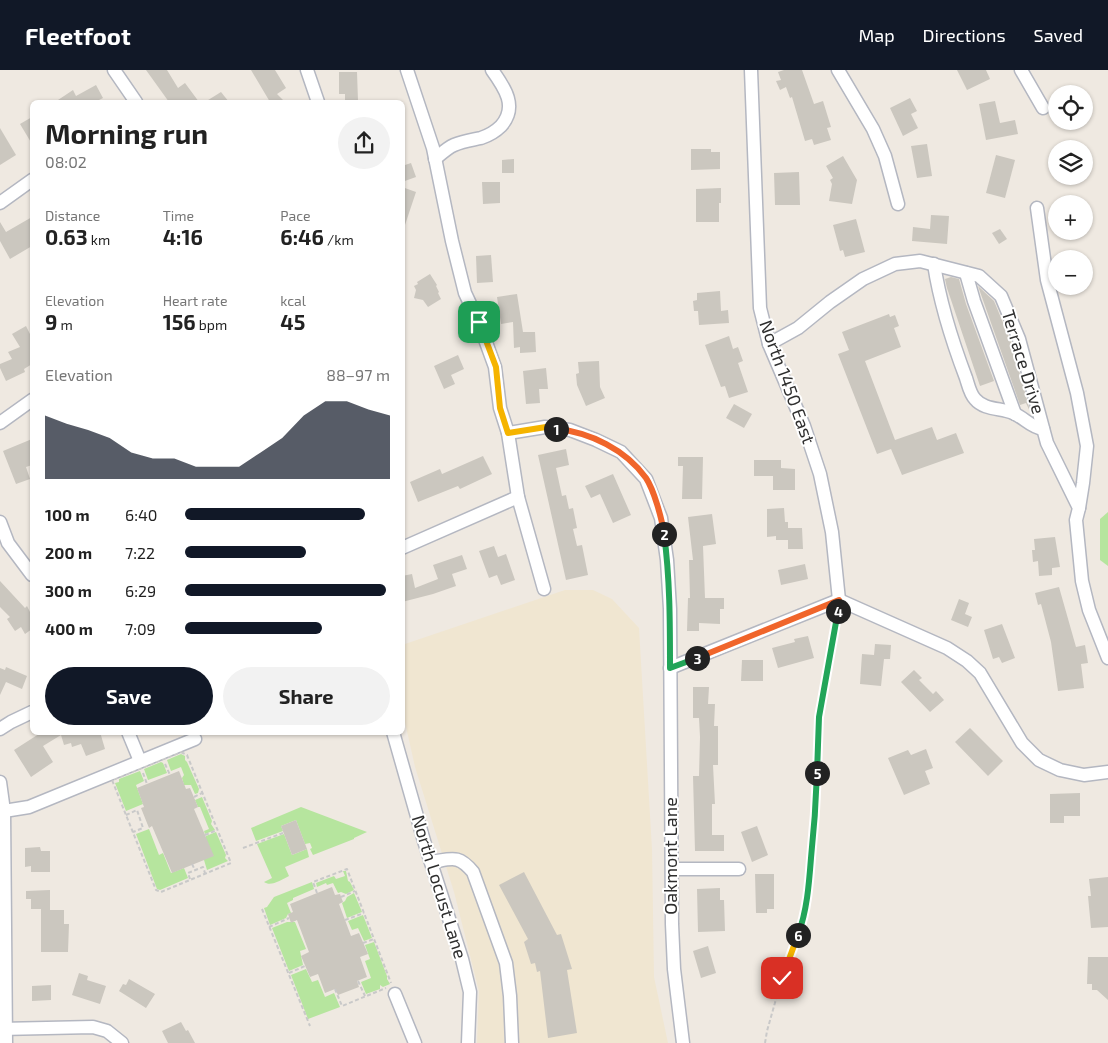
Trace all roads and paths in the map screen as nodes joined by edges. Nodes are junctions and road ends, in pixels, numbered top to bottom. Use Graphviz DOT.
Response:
graph roads {
  1 [pos="114,70"];
  2 [pos="307,70"];
  3 [pos="407,70"];
  4 [pos="492,70"];
  5 [pos="751,70"];
  6 [pos="838,70"];
  7 [pos="1021,70"];
  8 [pos="135,100"];
  9 [pos="317,100"];
  10 [pos="1043,108"];
  11 [pos="436,159"];
  12 [pos="30,181"];
  13 [pos="0,203"];
  14 [pos="898,204"];
  15 [pos="1037,208"];
  16 [pos="934,264"];
  17 [pos="966,273"];
  18 [pos="769,344"];
  19 [pos="30,401"];
  20 [pos="1015,414"];
  21 [pos="0,423"];
  22 [pos="1043,428"];
  23 [pos="508,433"];
  24 [pos="518,497"];
  25 [pos="1079,508"];
  26 [pos="0,522"];
  27 [pos="405,547"];
  28 [pos="30,572"];
  29 [pos="544,589"];
  30 [pos="839,600"];
  31 [pos="1108,658"];
  32 [pos="670,668"];
  33 [pos="30,713"];
  34 [pos="0,729"];
  35 [pos="129,735"];
  36 [pos="395,735"];
  37 [pos="194,739"];
  38 [pos="164,759"];
  39 [pos="140,765"];
  40 [pos="1108,772"];
  41 [pos="170,775"];
  42 [pos="0,782"];
  43 [pos="147,784"];
  44 [pos="202,794"];
  45 [pos="194,797"];
  46 [pos="4,811"];
  47 [pos="126,815"];
  48 [pos="145,818"];
  49 [pos="140,820"];
  50 [pos="217,830"];
  51 [pos="133,832"];
  52 [pos="283,833"];
  53 [pos="205,835"];
  54 [pos="243,848"];
  55 [pos="431,862"];
  56 [pos="192,864"];
  57 [pos="739,869"];
  58 [pos="195,870"];
  59 [pos="673,870"];
  60 [pos="205,873"];
  61 [pos="190,879"];
  62 [pos="356,891"];
  63 [pos="317,893"];
  64 [pos="342,897"];
  65 [pos="262,909"];
  66 [pos="364,913"];
  67 [pos="289,918"];
  68 [pos="345,920"];
  69 [pos="269,927"];
  70 [pos="374,939"];
  71 [pos="363,943"];
  72 [pos="305,966"];
  73 [pos="288,974"];
  74 [pos="358,980"];
  75 [pos="336,989"];
  76 [pos="395,994"];
  77 [pos="365,996"];
  78 [pos="310,1026"];
  79 [pos="3,1029"];
  80 [pos="6,1043"];
  81 [pos="122,1043"];
  82 [pos="415,1043"];
  83 [pos="468,1043"];
  84 [pos="512,1043"];
  85 [pos="683,1043"];
  86 [pos="765,1043"];
  1 -- 8 [label="street"];
  2 -- 9 [label="street"];
  3 -- 11 [label="street"];
  4 -- 11 [label="street"];
  5 -- 18 [label="street, North 1450 East"];
  6 -- 14 [label="street"];
  7 -- 10 [label="street"];
  11 -- 23 [label="street"];
  12 -- 13 [label="street"];
  15 -- 25 [label="street"];
  16 -- 17 [label="street, Terrace Drive"];
  16 -- 18 [label="street, Terrace Drive"];
  16 -- 20 [label="street"];
  17 -- 20 [label="street"];
  17 -- 22 [label="street, Terrace Drive"];
  18 -- 30 [label="street, North 1450 East"];
  19 -- 21 [label="street"];
  20 -- 22 [label="street"];
  22 -- 25 [label="street, Terrace Drive"];
  23 -- 24 [label="street"];
  23 -- 32 [label="street, Oakmont Lane"];
  24 -- 27 [label="street"];
  24 -- 29 [label="street"];
  25 -- 31 [label="street"];
  26 -- 28 [label="street"];
  30 -- 32 [label="street"];
  30 -- 40 [label="street"];
  30 -- 86 [label="path"];
  32 -- 59 [label="street, Oakmont Lane"];
  33 -- 34 [label="street"];
  35 -- 39 [label="street"];
  36 -- 55 [label="street, North Locust Lane"];
  37 -- 39 [label="street"];
  38 -- 39 [label="path"];
  38 -- 41 [label="path"];
  38 -- 44 [label="path"];
  39 -- 43 [label="path"];
  39 -- 46 [label="street"];
  39 -- 47 [label="path"];
  42 -- 46 [label="street"];
  44 -- 45 [label="path"];
  44 -- 50 [label="path"];
  46 -- 79 [label="street"];
  47 -- 49 [label="path"];
  47 -- 51 [label="path"];
  48 -- 49 [label="path"];
  49 -- 51 [label="path"];
  50 -- 53 [label="path"];
  50 -- 60 [label="path"];
  51 -- 61 [label="path"];
  52 -- 54 [label="path"];
  55 -- 83 [label="street, North Locust Lane"];
  55 -- 84 [label="street"];
  56 -- 58 [label="path"];
  57 -- 59 [label="street"];
  58 -- 60 [label="path"];
  58 -- 61 [label="path"];
  59 -- 85 [label="street, Oakmont Lane"];
  60 -- 61 [label="path"];
  62 -- 63 [label="path"];
  62 -- 64 [label="path"];
  62 -- 66 [label="path"];
  65 -- 69 [label="path"];
  66 -- 68 [label="path"];
  66 -- 70 [label="path"];
  67 -- 69 [label="path"];
  69 -- 73 [label="path"];
  70 -- 71 [label="path"];
  70 -- 77 [label="path"];
  72 -- 73 [label="path"];
  73 -- 78 [label="path"];
  74 -- 77 [label="path"];
  75 -- 77 [label="path"];
  76 -- 82 [label="street"];
  79 -- 80 [label="street"];
  79 -- 81 [label="street"];
}
